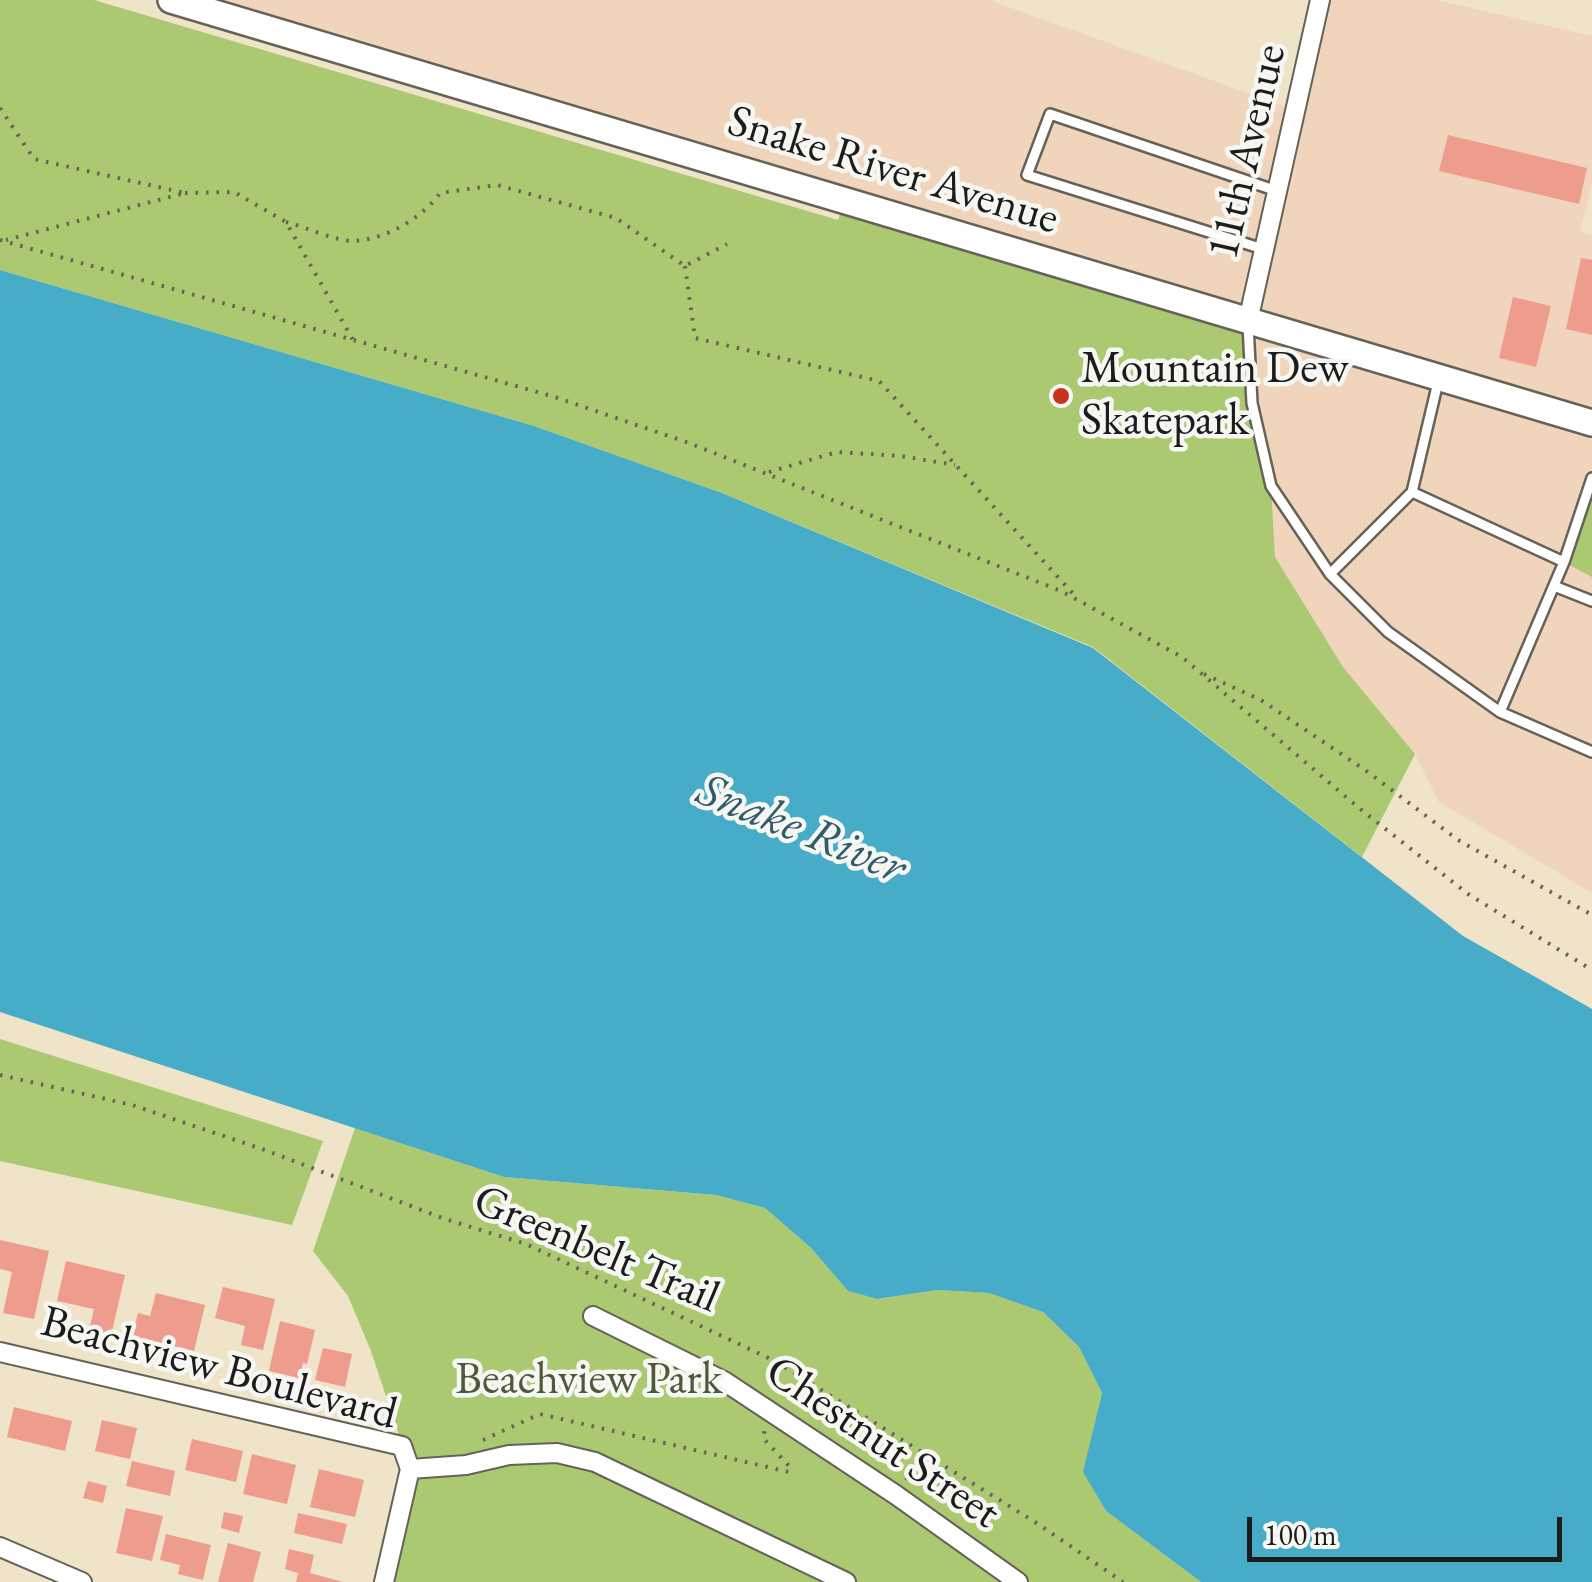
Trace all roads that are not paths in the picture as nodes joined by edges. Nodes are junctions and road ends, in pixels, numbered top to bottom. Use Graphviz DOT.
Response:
graph roads {
  1 [pos="171,0"];
  2 [pos="1320,0"];
  3 [pos="1277,191"];
  4 [pos="1264,250"];
  5 [pos="1248,321"];
  6 [pos="1440,377"];
  7 [pos="1592,423"];
  8 [pos="1592,478"];
  9 [pos="1412,492"];
  10 [pos="1564,562"];
  11 [pos="1330,574"];
  12 [pos="1554,586"];
  13 [pos="1592,601"];
  14 [pos="1500,712"];
  15 [pos="1592,752"];
  16 [pos="593,1316"];
  17 [pos="0,1352"];
  18 [pos="410,1469"];
  19 [pos="0,1547"];
  20 [pos="82,1582"];
  21 [pos="384,1582"];
  22 [pos="846,1582"];
  23 [pos="1018,1582"];
  1 -- 5 [label="main road, Snake River Avenue"];
  2 -- 3 [label="street, 11th Avenue"];
  3 -- 4 [label="street, 11th Avenue"];
  3 -- 4 [label="lane"];
  4 -- 5 [label="street, 11th Avenue"];
  5 -- 6 [label="main road, Snake River Avenue"];
  5 -- 11 [label="lane"];
  6 -- 7 [label="main road, Snake River Avenue"];
  6 -- 9 [label="lane"];
  8 -- 10 [label="lane"];
  9 -- 10 [label="lane"];
  9 -- 11 [label="lane"];
  10 -- 12 [label="lane"];
  11 -- 14 [label="lane"];
  12 -- 13 [label="lane"];
  12 -- 14 [label="lane"];
  14 -- 15 [label="lane"];
  16 -- 23 [label="street, Chestnut Street"];
  17 -- 18 [label="street, Beachview Boulevard"];
  18 -- 21 [label="street"];
  18 -- 22 [label="street"];
  19 -- 20 [label="street"];
}
